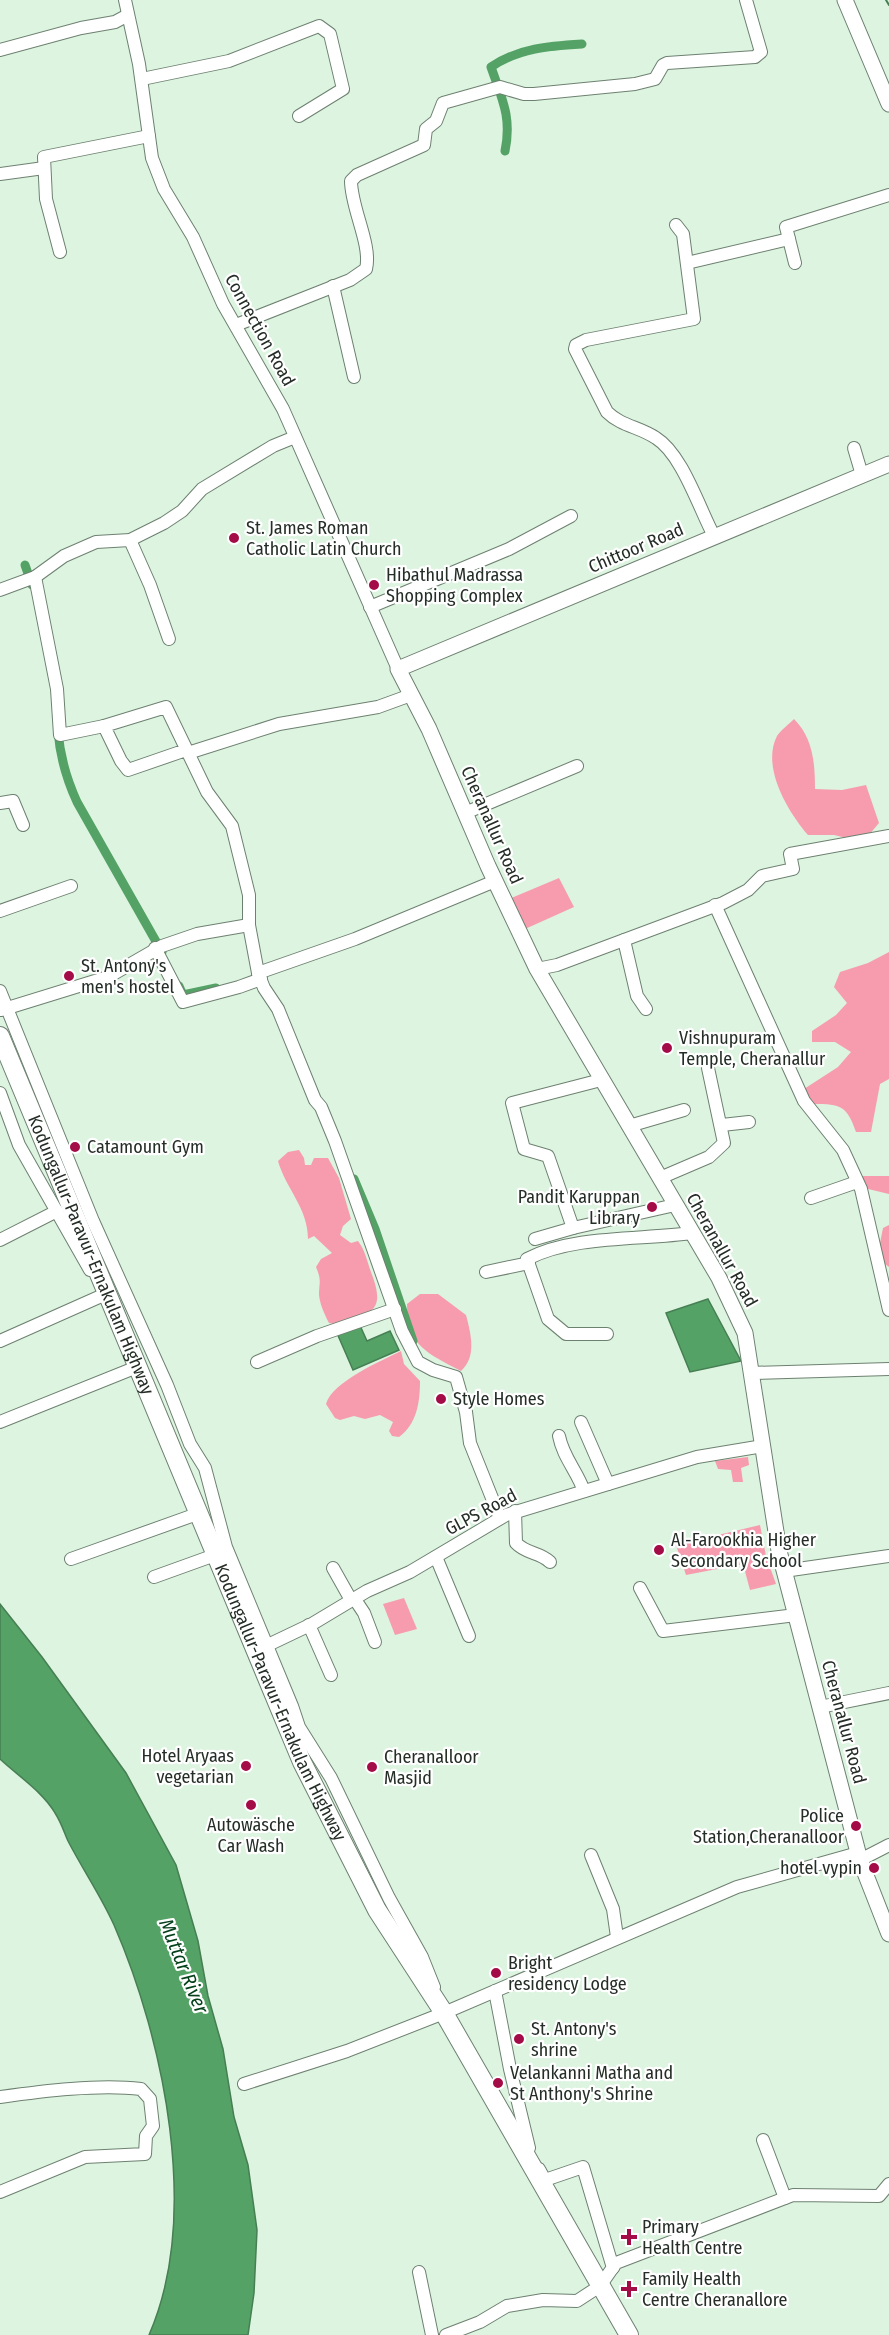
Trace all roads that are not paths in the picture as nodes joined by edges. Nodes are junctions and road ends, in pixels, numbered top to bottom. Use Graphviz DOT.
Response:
graph roads {
  1 [pos="125,0"];
  2 [pos="746,0"];
  3 [pos="845,0"];
  4 [pos="128,15"];
  5 [pos="0,50"];
  6 [pos="141,79"];
  7 [pos="889,104"];
  8 [pos="299,116"];
  9 [pos="149,136"];
  10 [pos="45,168"];
  11 [pos="0,174"];
  12 [pos="889,195"];
  13 [pos="676,225"];
  14 [pos="789,239"];
  15 [pos="60,252"];
  16 [pos="687,263"];
  17 [pos="795,263"];
  18 [pos="333,286"];
  19 [pos="236,325"];
  20 [pos="354,377"];
  21 [pos="295,437"];
  22 [pos="854,448"];
  23 [pos="889,464"];
  24 [pos="862,475"];
  25 [pos="571,516"];
  26 [pos="714,537"];
  27 [pos="130,540"];
  28 [pos="31,579"];
  29 [pos="0,590"];
  30 [pos="370,607"];
  31 [pos="169,639"];
  32 [pos="398,669"];
  33 [pos="411,695"];
  34 [pos="104,726"];
  35 [pos="187,752"];
  36 [pos="577,766"];
  37 [pos="0,802"];
  38 [pos="465,813"];
  39 [pos="23,825"];
  40 [pos="889,836"];
  41 [pos="495,881"];
  42 [pos="71,886"];
  43 [pos="716,905"];
  44 [pos="0,911"];
  45 [pos="249,925"];
  46 [pos="624,940"];
  47 [pos="158,947"];
  48 [pos="537,969"];
  49 [pos="260,976"];
  50 [pos="0,991"];
  51 [pos="4,1009"];
  52 [pos="646,1009"];
  53 [pos="0,1036"];
  54 [pos="708,1068"];
  55 [pos="601,1080"];
  56 [pos="0,1093"];
  57 [pos="684,1110"];
  58 [pos="748,1122"];
  59 [pos="722,1125"];
  60 [pos="629,1126"];
  61 [pos="6,1129"];
  62 [pos="660,1178"];
  63 [pos="857,1182"];
  64 [pos="811,1197"];
  65 [pos="675,1205"];
  66 [pos="57,1211"];
  67 [pos="573,1228"];
  68 [pos="692,1233"];
  69 [pos="535,1239"];
  70 [pos="0,1240"];
  71 [pos="529,1263"];
  72 [pos="486,1272"];
  73 [pos="106,1289"];
  74 [pos="394,1309"];
  75 [pos="889,1310"];
  76 [pos="607,1334"];
  77 [pos="0,1341"];
  78 [pos="257,1362"];
  79 [pos="137,1367"];
  80 [pos="889,1369"];
  81 [pos="751,1373"];
  82 [pos="0,1422"];
  83 [pos="581,1422"];
  84 [pos="560,1436"];
  85 [pos="763,1446"];
  86 [pos="608,1484"];
  87 [pos="584,1491"];
  88 [pos="197,1514"];
  89 [pos="505,1516"];
  90 [pos="215,1555"];
  91 [pos="889,1556"];
  92 [pos="436,1557"];
  93 [pos="71,1559"];
  94 [pos="550,1562"];
  95 [pos="333,1568"];
  96 [pos="784,1571"];
  97 [pos="154,1577"];
  98 [pos="640,1588"];
  99 [pos="352,1599"];
  100 [pos="796,1615"];
  101 [pos="309,1625"];
  102 [pos="469,1636"];
  103 [pos="375,1642"];
  104 [pos="268,1645"];
  105 [pos="331,1675"];
  106 [pos="889,1693"];
  107 [pos="820,1707"];
  108 [pos="889,1845"];
  109 [pos="591,1855"];
  110 [pos="859,1856"];
  111 [pos="887,1924"];
  112 [pos="617,1937"];
  113 [pos="495,1991"];
  114 [pos="444,2013"];
  115 [pos="244,2084"];
  116 [pos="0,2097"];
  117 [pos="762,2140"];
  118 [pos="889,2184"];
  119 [pos="0,2192"];
  120 [pos="785,2198"];
  121 [pos="613,2268"];
  122 [pos="419,2272"];
  123 [pos="600,2286"];
  124 [pos="432,2335"];
  125 [pos="446,2335"];
  126 [pos="629,2335"];
  1 -- 4 [label="street, Connection Road"];
  2 -- 18 [label="street"];
  3 -- 7 [label="main road"];
  4 -- 5 [label="street"];
  4 -- 6 [label="street, Connection Road"];
  6 -- 8 [label="street"];
  6 -- 9 [label="street, Connection Road"];
  9 -- 10 [label="street"];
  9 -- 19 [label="street, Connection Road"];
  10 -- 11 [label="street"];
  10 -- 15 [label="street"];
  12 -- 14 [label="street"];
  13 -- 16 [label="street"];
  14 -- 16 [label="street"];
  14 -- 17 [label="street"];
  16 -- 26 [label="street"];
  18 -- 19 [label="street"];
  18 -- 20 [label="street"];
  19 -- 21 [label="street, Connection Road"];
  21 -- 27 [label="street"];
  21 -- 30 [label="street, Connection Road"];
  22 -- 24 [label="street"];
  23 -- 24 [label="main road, Chittoor Road"];
  24 -- 26 [label="main road, Chittoor Road"];
  25 -- 30 [label="street"];
  26 -- 32 [label="main road, Chittoor Road"];
  27 -- 28 [label="street"];
  27 -- 31 [label="street"];
  28 -- 29 [label="street"];
  28 -- 34 [label="street"];
  30 -- 32 [label="street, Connection Road"];
  32 -- 33 [label="main road, Cheranallur Road"];
  33 -- 35 [label="street"];
  33 -- 38 [label="main road, Cheranallur Road"];
  34 -- 35 [label="street"];
  34 -- 35 [label="street"];
  35 -- 45 [label="street"];
  36 -- 38 [label="street"];
  37 -- 39 [label="street"];
  38 -- 41 [label="main road, Cheranallur Road"];
  40 -- 43 [label="street"];
  41 -- 48 [label="main road, Cheranallur Road"];
  41 -- 49 [label="street"];
  42 -- 44 [label="street"];
  43 -- 46 [label="street"];
  43 -- 63 [label="street"];
  45 -- 47 [label="street"];
  45 -- 49 [label="street"];
  46 -- 48 [label="street"];
  46 -- 52 [label="street"];
  47 -- 49 [label="street"];
  47 -- 51 [label="street"];
  48 -- 55 [label="main road, Cheranallur Road"];
  49 -- 74 [label="street"];
  50 -- 51 [label="street"];
  51 -- 104 [label="street"];
  53 -- 73 [label="highway, Kodungallur-Paravur-Ernakulam Highway"];
  54 -- 59 [label="street"];
  55 -- 60 [label="main road, Cheranallur Road"];
  55 -- 67 [label="street"];
  56 -- 61 [label="street"];
  57 -- 60 [label="street"];
  58 -- 59 [label="street"];
  59 -- 62 [label="street"];
  60 -- 62 [label="main road, Cheranallur Road"];
  61 -- 66 [label="street"];
  62 -- 65 [label="main road, Cheranallur Road"];
  63 -- 64 [label="street"];
  63 -- 75 [label="street"];
  65 -- 67 [label="street"];
  65 -- 68 [label="main road, Cheranallur Road"];
  66 -- 70 [label="street"];
  66 -- 73 [label="street"];
  67 -- 69 [label="street"];
  68 -- 71 [label="street"];
  68 -- 81 [label="main road, Cheranallur Road"];
  71 -- 72 [label="street"];
  71 -- 76 [label="street"];
  73 -- 77 [label="street"];
  73 -- 79 [label="highway, Kodungallur-Paravur-Ernakulam Highway"];
  74 -- 78 [label="street"];
  74 -- 89 [label="street"];
  79 -- 82 [label="street"];
  79 -- 88 [label="highway, Kodungallur-Paravur-Ernakulam Highway"];
  80 -- 81 [label="street"];
  81 -- 85 [label="main road, Cheranallur Road"];
  83 -- 86 [label="street"];
  84 -- 87 [label="street"];
  85 -- 86 [label="street, GLPS Road"];
  85 -- 96 [label="main road, Cheranallur Road"];
  86 -- 87 [label="street, GLPS Road"];
  87 -- 89 [label="street, GLPS Road"];
  88 -- 90 [label="highway, Kodungallur-Paravur-Ernakulam Highway"];
  88 -- 93 [label="street"];
  89 -- 92 [label="street, GLPS Road"];
  89 -- 94 [label="street"];
  90 -- 97 [label="street"];
  90 -- 114 [label="highway, Kodungallur-Paravur-Ernakulam Highway"];
  91 -- 96 [label="street"];
  92 -- 99 [label="street, GLPS Road"];
  92 -- 102 [label="street"];
  95 -- 99 [label="street"];
  96 -- 100 [label="main road, Cheranallur Road"];
  98 -- 100 [label="street"];
  99 -- 101 [label="street, GLPS Road"];
  99 -- 103 [label="street"];
  100 -- 107 [label="main road, Cheranallur Road"];
  101 -- 104 [label="street, GLPS Road"];
  101 -- 105 [label="street"];
  104 -- 114 [label="street"];
  106 -- 107 [label="street"];
  107 -- 110 [label="main road, Cheranallur Road"];
  108 -- 110 [label="street"];
  109 -- 112 [label="street"];
  110 -- 111 [label="main road, Cheranallur Road"];
  110 -- 112 [label="street"];
  112 -- 113 [label="street"];
  113 -- 114 [label="street"];
  113 -- 121 [label="street"];
  114 -- 115 [label="street"];
  114 -- 123 [label="highway, Kodungallur-Paravur-Ernakulam Highway"];
  116 -- 119 [label="street"];
  117 -- 120 [label="street"];
  118 -- 120 [label="street"];
  120 -- 121 [label="street"];
  121 -- 123 [label="street"];
  122 -- 124 [label="street"];
  123 -- 125 [label="street"];
  123 -- 126 [label="highway, Kodungallur-Paravur-Ernakulam Highway"];
}
